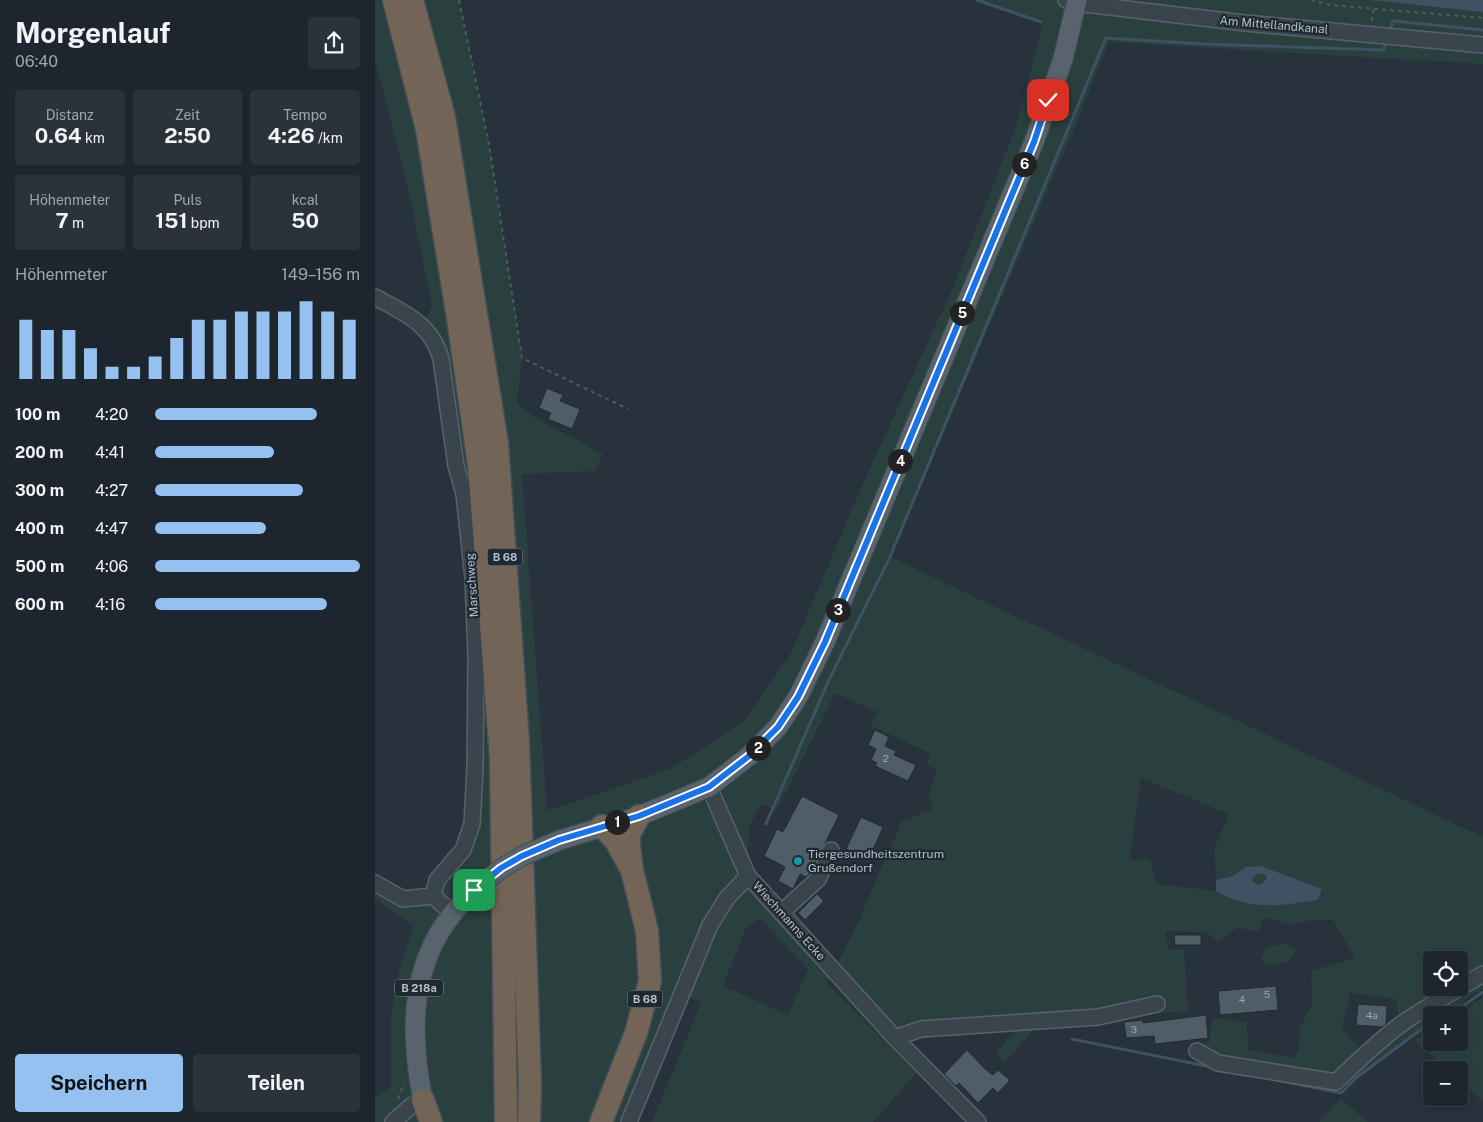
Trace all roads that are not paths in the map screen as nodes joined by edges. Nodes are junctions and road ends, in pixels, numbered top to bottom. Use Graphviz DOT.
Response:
graph roads {
  1 [pos="394,0"];
  2 [pos="412,0"];
  3 [pos="1073,1"];
  4 [pos="1483,45"];
  5 [pos="375,297"];
  6 [pos="709,787"];
  7 [pos="639,816"];
  8 [pos="603,826"];
  9 [pos="831,850"];
  10 [pos="632,870"];
  11 [pos="748,876"];
  12 [pos="375,883"];
  13 [pos="433,896"];
  14 [pos="452,913"];
  15 [pos="781,913"];
  16 [pos="1483,974"];
  17 [pos="1157,1004"];
  18 [pos="895,1038"];
  19 [pos="1197,1050"];
  20 [pos="423,1100"];
  21 [pos="393,1122"];
  22 [pos="431,1122"];
  23 [pos="506,1122"];
  24 [pos="529,1122"];
  25 [pos="601,1122"];
  26 [pos="629,1122"];
  27 [pos="978,1122"];
  1 -- 23 [label="highway, B 68"];
  2 -- 24 [label="highway, B 68"];
  3 -- 4 [label="street, Am Mittellandkanal"];
  3 -- 6 [label="main road, B 218a"];
  5 -- 13 [label="street, Marschweg"];
  6 -- 7 [label="main road, B 218a"];
  6 -- 11 [label="street, Wiechmanns Ecke"];
  7 -- 8 [label="main road, B 218a"];
  7 -- 10 [label="highway"];
  8 -- 10 [label="highway, B 68"];
  8 -- 14 [label="main road, B 218a, bridge"];
  9 -- 15 [label="street"];
  10 -- 25 [label="highway, B 68"];
  11 -- 15 [label="street, Wiechmanns Ecke"];
  11 -- 26 [label="street"];
  12 -- 13 [label="street"];
  13 -- 14 [label="street"];
  14 -- 20 [label="main road, B 218a"];
  15 -- 18 [label="street, Wiechmanns Ecke"];
  16 -- 19 [label="street"];
  17 -- 18 [label="street"];
  18 -- 27 [label="street, Wiechmanns Ecke"];
  20 -- 21 [label="street"];
  20 -- 22 [label="highway, B 218a"];
}
